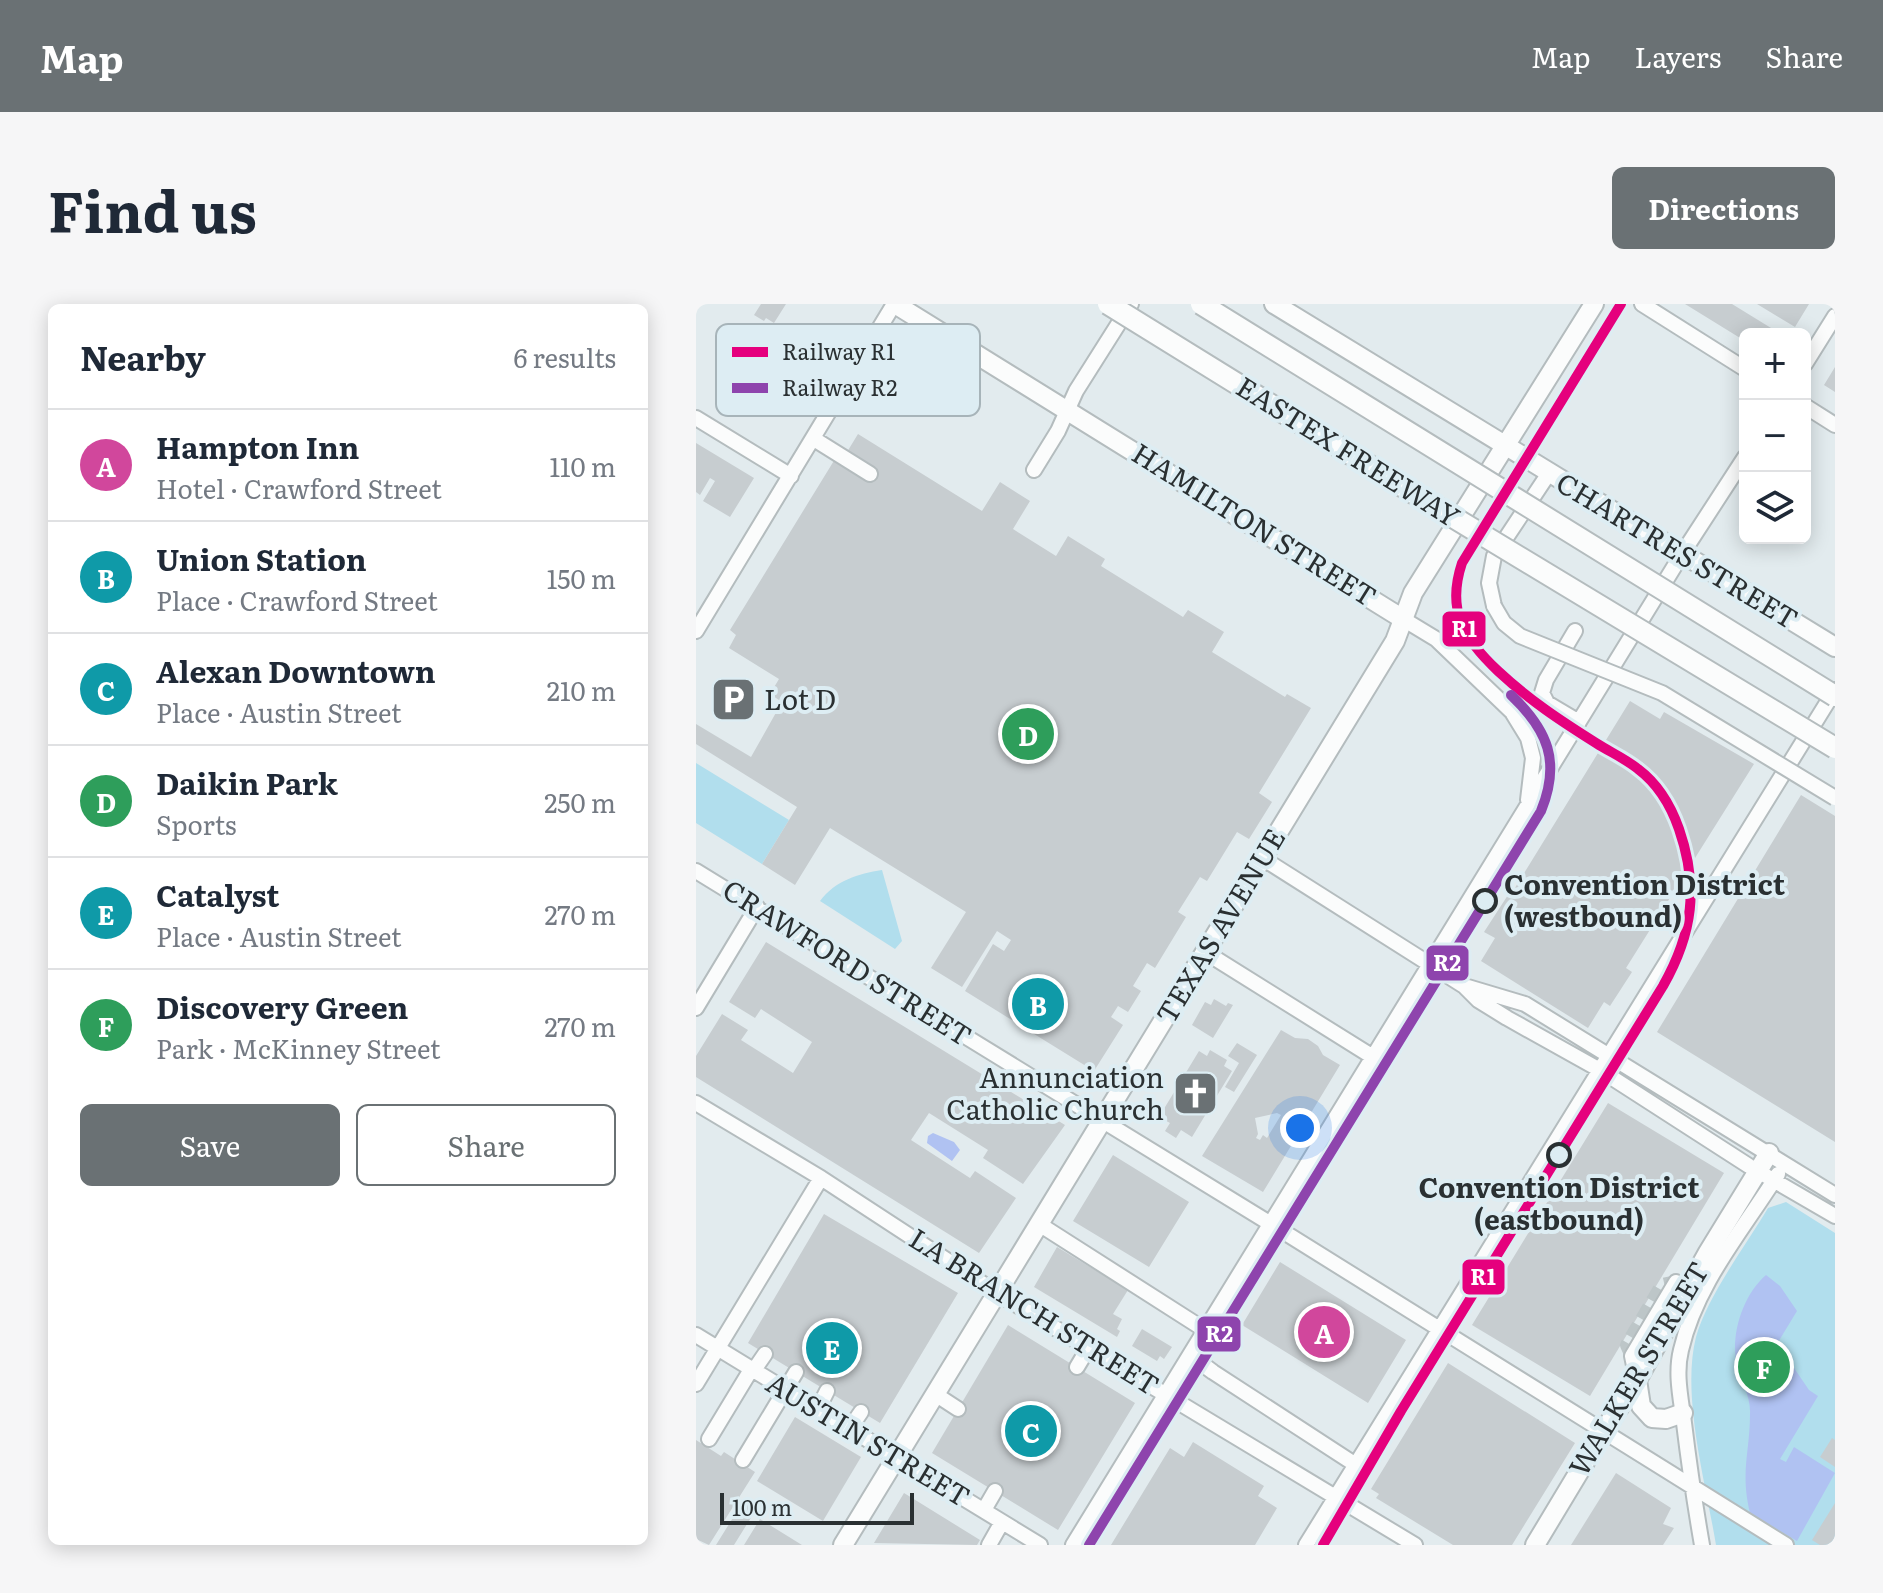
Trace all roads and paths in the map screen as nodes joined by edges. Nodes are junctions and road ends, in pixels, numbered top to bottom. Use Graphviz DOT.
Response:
graph roads {
  1 [pos="895,304"];
  2 [pos="1108,304"];
  3 [pos="1131,304"];
  4 [pos="1201,304"];
  5 [pos="1274,304"];
  6 [pos="1594,304"];
  7 [pos="1642,304"];
  8 [pos="1835,316"];
  9 [pos="883,324"];
  10 [pos="928,324"];
  11 [pos="1811,354"];
  12 [pos="980,356"];
  13 [pos="1739,365"];
  14 [pos="1068,409"];
  15 [pos="1811,410"];
  16 [pos="828,416"];
  17 [pos="696,418"];
  18 [pos="1835,425"];
  19 [pos="814,439"];
  20 [pos="1504,446"];
  21 [pos="1739,466"];
  22 [pos="1034,470"];
  23 [pos="1549,473"];
  24 [pos="870,474"];
  25 [pos="791,476"];
  26 [pos="1682,554"];
  27 [pos="1403,619"];
  28 [pos="696,631"];
  29 [pos="1575,631"];
  30 [pos="1835,647"];
  31 [pos="1835,690"];
  32 [pos="1835,696"];
  33 [pos="1579,722"];
  34 [pos="1835,748"];
  35 [pos="1835,798"];
  36 [pos="1526,808"];
  37 [pos="1262,858"];
  38 [pos="696,871"];
  39 [pos="757,907"];
  40 [pos="1205,952"];
  41 [pos="1430,964"];
  42 [pos="1464,986"];
  43 [pos="696,1008"];
  44 [pos="1609,1055"];
  45 [pos="1373,1057"];
  46 [pos="1600,1070"];
  47 [pos="696,1103"];
  48 [pos="1102,1120"];
  49 [pos="1777,1158"];
  50 [pos="1766,1176"];
  51 [pos="821,1178"];
  52 [pos="1835,1195"];
  53 [pos="1835,1216"];
  54 [pos="1039,1224"];
  55 [pos="1271,1224"];
  56 [pos="1694,1291"];
  57 [pos="997,1293"];
  58 [pos="1205,1330"];
  59 [pos="1439,1331"];
  60 [pos="696,1335"];
  61 [pos="1089,1347"];
  62 [pos="718,1348"];
  63 [pos="765,1354"];
  64 [pos="1190,1355"];
  65 [pos="1077,1367"];
  66 [pos="753,1369"];
  67 [pos="796,1372"];
  68 [pos="1637,1380"];
  69 [pos="696,1384"];
  70 [pos="787,1390"];
  71 [pos="827,1391"];
  72 [pos="1166,1393"];
  73 [pos="935,1394"];
  74 [pos="818,1409"];
  75 [pos="958,1409"];
  76 [pos="861,1412"];
  77 [pos="1683,1413"];
  78 [pos="850,1428"];
  79 [pos="1603,1432"];
  80 [pos="709,1439"];
  81 [pos="896,1457"];
  82 [pos="743,1460"];
  83 [pos="1356,1465"];
  84 [pos="1692,1486"];
  85 [pos="995,1491"];
  86 [pos="1336,1498"];
  87 [pos="984,1510"];
  88 [pos="1002,1522"];
  89 [pos="845,1544"];
  90 [pos="989,1545"];
  91 [pos="1040,1545"];
  92 [pos="1073,1545"];
  93 [pos="1306,1545"];
  94 [pos="1415,1545"];
  95 [pos="1535,1545"];
  96 [pos="1702,1545"];
  97 [pos="1786,1545"];
  1 -- 9 [label="street"];
  1 -- 10 [label="main road, HAMILTON STREET"];
  2 -- 34 [label="highway, EASTEX FREEWAY, bridge"];
  3 -- 14 [label="street"];
  4 -- 32 [label="highway, EASTEX FREEWAY, bridge"];
  5 -- 20 [label="main road, CHARTRES STREET"];
  6 -- 20 [label="main road, TEXAS AVENUE"];
  7 -- 13 [label="street"];
  8 -- 11 [label="street"];
  12 -- 14 [label="main road, HAMILTON STREET"];
  14 -- 22 [label="street"];
  14 -- 27 [label="main road, HAMILTON STREET"];
  15 -- 18 [label="street"];
  16 -- 19 [label="street"];
  17 -- 25 [label="street"];
  19 -- 24 [label="street"];
  19 -- 25 [label="street"];
  20 -- 23 [label="main road, CHARTRES STREET"];
  20 -- 27 [label="main road, TEXAS AVENUE"];
  21 -- 26 [label="street"];
  23 -- 26 [label="main road, CHARTRES STREET"];
  23 -- 35 [label="street, bridge"];
  25 -- 28 [label="street"];
  26 -- 30 [label="main road, CHARTRES STREET"];
  26 -- 33 [label="street"];
  27 -- 36 [label="street, HAMILTON STREET"];
  27 -- 37 [label="main road, TEXAS AVENUE"];
  29 -- 33 [label="street"];
  31 -- 44 [label="street"];
  33 -- 36 [label="street"];
  36 -- 41 [label="street"];
  37 -- 40 [label="main road, TEXAS AVENUE"];
  37 -- 41 [label="street"];
  38 -- 39 [label="street, CRAWFORD STREET"];
  39 -- 43 [label="street"];
  39 -- 48 [label="street, CRAWFORD STREET"];
  40 -- 45 [label="street"];
  40 -- 48 [label="main road, TEXAS AVENUE"];
  41 -- 42 [label="street"];
  41 -- 45 [label="street"];
  42 -- 44 [label="street"];
  42 -- 46 [label="street"];
  44 -- 46 [label="street"];
  44 -- 49 [label="street"];
  45 -- 55 [label="street"];
  46 -- 50 [label="street"];
  46 -- 59 [label="street"];
  47 -- 51 [label="street, LA BRANCH STREET"];
  48 -- 54 [label="main road, TEXAS AVENUE"];
  48 -- 55 [label="street, CRAWFORD STREET"];
  49 -- 50 [label="main road, WALKER STREET"];
  49 -- 52 [label="street"];
  50 -- 53 [label="street"];
  50 -- 56 [label="main road, WALKER STREET"];
  51 -- 57 [label="street, LA BRANCH STREET"];
  51 -- 62 [label="street"];
  54 -- 57 [label="main road, TEXAS AVENUE"];
  54 -- 58 [label="street"];
  55 -- 58 [label="street"];
  55 -- 59 [label="street, CRAWFORD STREET"];
  56 -- 68 [label="main road, WALKER STREET"];
  56 -- 77 [label="street"];
  57 -- 61 [label="street, LA BRANCH STREET"];
  57 -- 73 [label="main road, TEXAS AVENUE"];
  58 -- 64 [label="street"];
  59 -- 79 [label="street, CRAWFORD STREET"];
  59 -- 83 [label="street"];
  60 -- 62 [label="street, AUSTIN STREET"];
  61 -- 65 [label="street"];
  61 -- 72 [label="street, LA BRANCH STREET"];
  62 -- 66 [label="street, AUSTIN STREET"];
  62 -- 69 [label="street"];
  63 -- 66 [label="street"];
  64 -- 72 [label="street"];
  64 -- 83 [label="street"];
  66 -- 70 [label="street, AUSTIN STREET"];
  66 -- 80 [label="street"];
  67 -- 70 [label="street"];
  68 -- 77 [label="main road"];
  68 -- 79 [label="main road, WALKER STREET"];
  70 -- 74 [label="street, AUSTIN STREET"];
  70 -- 82 [label="street"];
  71 -- 74 [label="street"];
  72 -- 86 [label="street, LA BRANCH STREET"];
  72 -- 92 [label="street"];
  73 -- 75 [label="street"];
  73 -- 81 [label="main road, TEXAS AVENUE"];
  74 -- 78 [label="street, AUSTIN STREET"];
  76 -- 78 [label="street"];
  77 -- 84 [label="street"];
  78 -- 81 [label="street, AUSTIN STREET"];
  79 -- 84 [label="street, CRAWFORD STREET"];
  79 -- 95 [label="main road, WALKER STREET"];
  81 -- 87 [label="street, AUSTIN STREET"];
  81 -- 89 [label="main road, TEXAS AVENUE"];
  83 -- 86 [label="street"];
  84 -- 96 [label="street"];
  84 -- 97 [label="street, CRAWFORD STREET"];
  85 -- 87 [label="street"];
  86 -- 93 [label="street"];
  86 -- 94 [label="street, LA BRANCH STREET"];
  87 -- 88 [label="street, AUSTIN STREET"];
  88 -- 90 [label="street"];
  88 -- 91 [label="street, AUSTIN STREET"];
}
